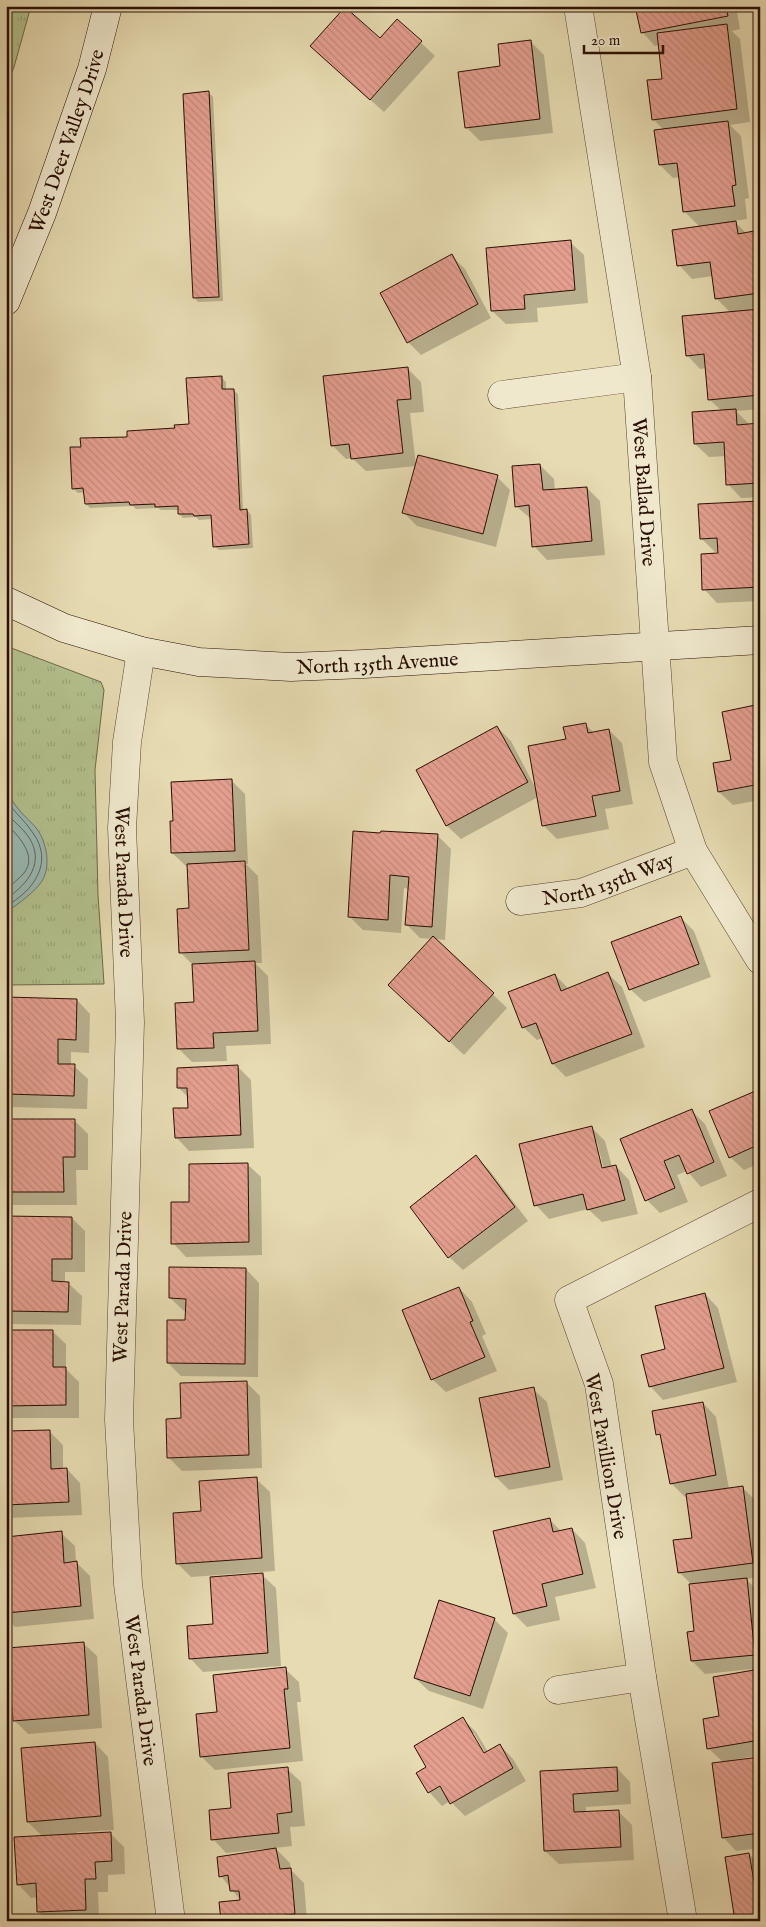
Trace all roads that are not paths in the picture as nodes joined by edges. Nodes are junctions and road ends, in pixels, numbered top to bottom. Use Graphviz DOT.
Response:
graph roads {
  1 [pos="108,6"];
  2 [pos="578,6"];
  3 [pos="6,301"];
  4 [pos="637,377"];
  5 [pos="502,395"];
  6 [pos="6,601"];
  7 [pos="760,640"];
  8 [pos="656,646"];
  9 [pos="141,651"];
  10 [pos="693,851"];
  11 [pos="520,901"];
  12 [pos="760,960"];
  13 [pos="760,1203"];
  14 [pos="642,1677"];
  15 [pos="558,1690"];
  16 [pos="170,1921"];
  17 [pos="683,1921"];
  1 -- 3 [label="street, West Deer Valley Drive"];
  2 -- 4 [label="street, West Ballad Drive"];
  4 -- 5 [label="street"];
  4 -- 8 [label="street, West Ballad Drive"];
  6 -- 9 [label="street, North 135th Avenue"];
  7 -- 8 [label="street, North 135th Avenue"];
  8 -- 9 [label="street, North 135th Avenue"];
  8 -- 10 [label="street, West Ballad Drive"];
  9 -- 16 [label="street, West Parada Drive"];
  10 -- 11 [label="street, North 135th Way"];
  10 -- 12 [label="street, West Ballad Drive"];
  13 -- 14 [label="street, West Pavillion Drive"];
  14 -- 15 [label="street"];
  14 -- 17 [label="street, West Pavillion Drive"];
}
